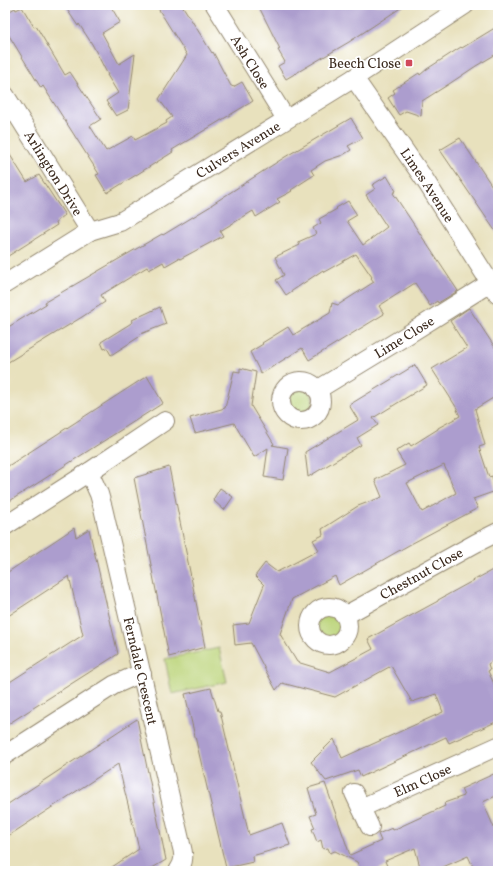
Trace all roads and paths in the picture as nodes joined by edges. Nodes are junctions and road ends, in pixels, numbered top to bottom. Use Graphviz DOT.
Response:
graph roads {
  1 [pos="215,5"];
  2 [pos="459,7"];
  3 [pos="354,78"];
  4 [pos="5,96"];
  5 [pos="286,119"];
  6 [pos="90,231"];
  7 [pos="5,284"];
  8 [pos="494,289"];
  9 [pos="317,390"];
  10 [pos="165,421"];
  11 [pos="89,472"];
  12 [pos="5,526"];
  13 [pos="498,532"];
  14 [pos="346,616"];
  15 [pos="142,674"];
  16 [pos="498,746"];
  17 [pos="5,756"];
  18 [pos="370,827"];
  19 [pos="178,871"];
  1 -- 5 [label="street, Ash Close"];
  2 -- 3 [label="street, Culvers Avenue"];
  3 -- 5 [label="street, Culvers Avenue"];
  3 -- 8 [label="street, Limes Avenue"];
  4 -- 6 [label="street, Arlington Drive"];
  5 -- 6 [label="street, Culvers Avenue"];
  6 -- 7 [label="street, Culvers Avenue"];
  8 -- 9 [label="street, Lime Close"];
  10 -- 11 [label="street"];
  11 -- 12 [label="street"];
  11 -- 15 [label="street, Ferndale Crescent"];
  13 -- 14 [label="street, Chestnut Close"];
  15 -- 17 [label="street"];
  15 -- 19 [label="street, Ferndale Crescent"];
  16 -- 18 [label="street, Elm Close"];
}
